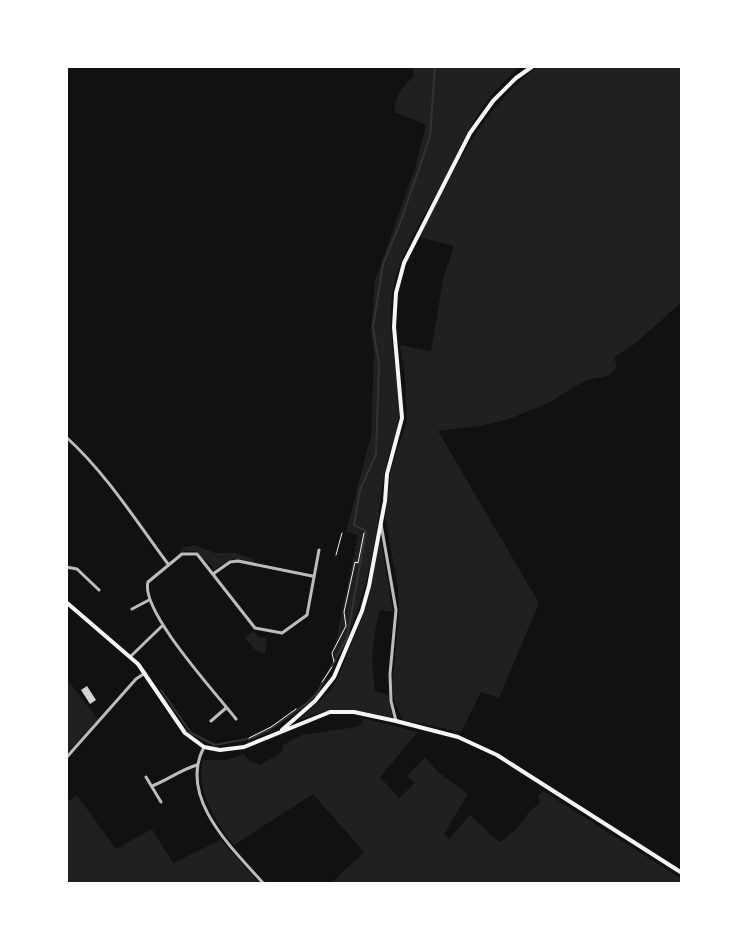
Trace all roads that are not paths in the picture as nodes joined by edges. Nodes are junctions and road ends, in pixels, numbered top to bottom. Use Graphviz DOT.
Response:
graph roads {
  1 [pos="533,66"];
  2 [pos="66,437"];
  3 [pos="381,524"];
  4 [pos="319,550"];
  5 [pos="168,564"];
  6 [pos="66,567"];
  7 [pos="213,574"];
  8 [pos="314,577"];
  9 [pos="99,590"];
  10 [pos="149,600"];
  11 [pos="66,602"];
  12 [pos="132,609"];
  13 [pos="162,626"];
  14 [pos="131,656"];
  15 [pos="145,673"];
  16 [pos="227,707"];
  17 [pos="236,719"];
  18 [pos="211,721"];
  19 [pos="396,721"];
  20 [pos="282,730"];
  21 [pos="204,747"];
  22 [pos="66,758"];
  23 [pos="197,765"];
  24 [pos="146,777"];
  25 [pos="152,786"];
  26 [pos="161,802"];
  27 [pos="682,873"];
  28 [pos="264,884"];
  1 -- 3 [label="main road"];
  2 -- 5 [label="street"];
  3 -- 19 [label="street"];
  3 -- 20 [label="main road"];
  4 -- 8 [label="street"];
  5 -- 7 [label="street"];
  5 -- 10 [label="street"];
  6 -- 9 [label="street"];
  7 -- 8 [label="street"];
  7 -- 8 [label="street"];
  10 -- 12 [label="street"];
  10 -- 13 [label="street"];
  11 -- 14 [label="main road"];
  13 -- 14 [label="street"];
  13 -- 16 [label="street"];
  14 -- 15 [label="main road"];
  15 -- 21 [label="main road"];
  15 -- 22 [label="street"];
  16 -- 17 [label="street"];
  16 -- 18 [label="street"];
  19 -- 20 [label="main road"];
  19 -- 27 [label="main road"];
  20 -- 21 [label="main road"];
  21 -- 23 [label="street"];
  23 -- 25 [label="street"];
  23 -- 28 [label="street"];
  24 -- 25 [label="street"];
  25 -- 26 [label="street"];
}
